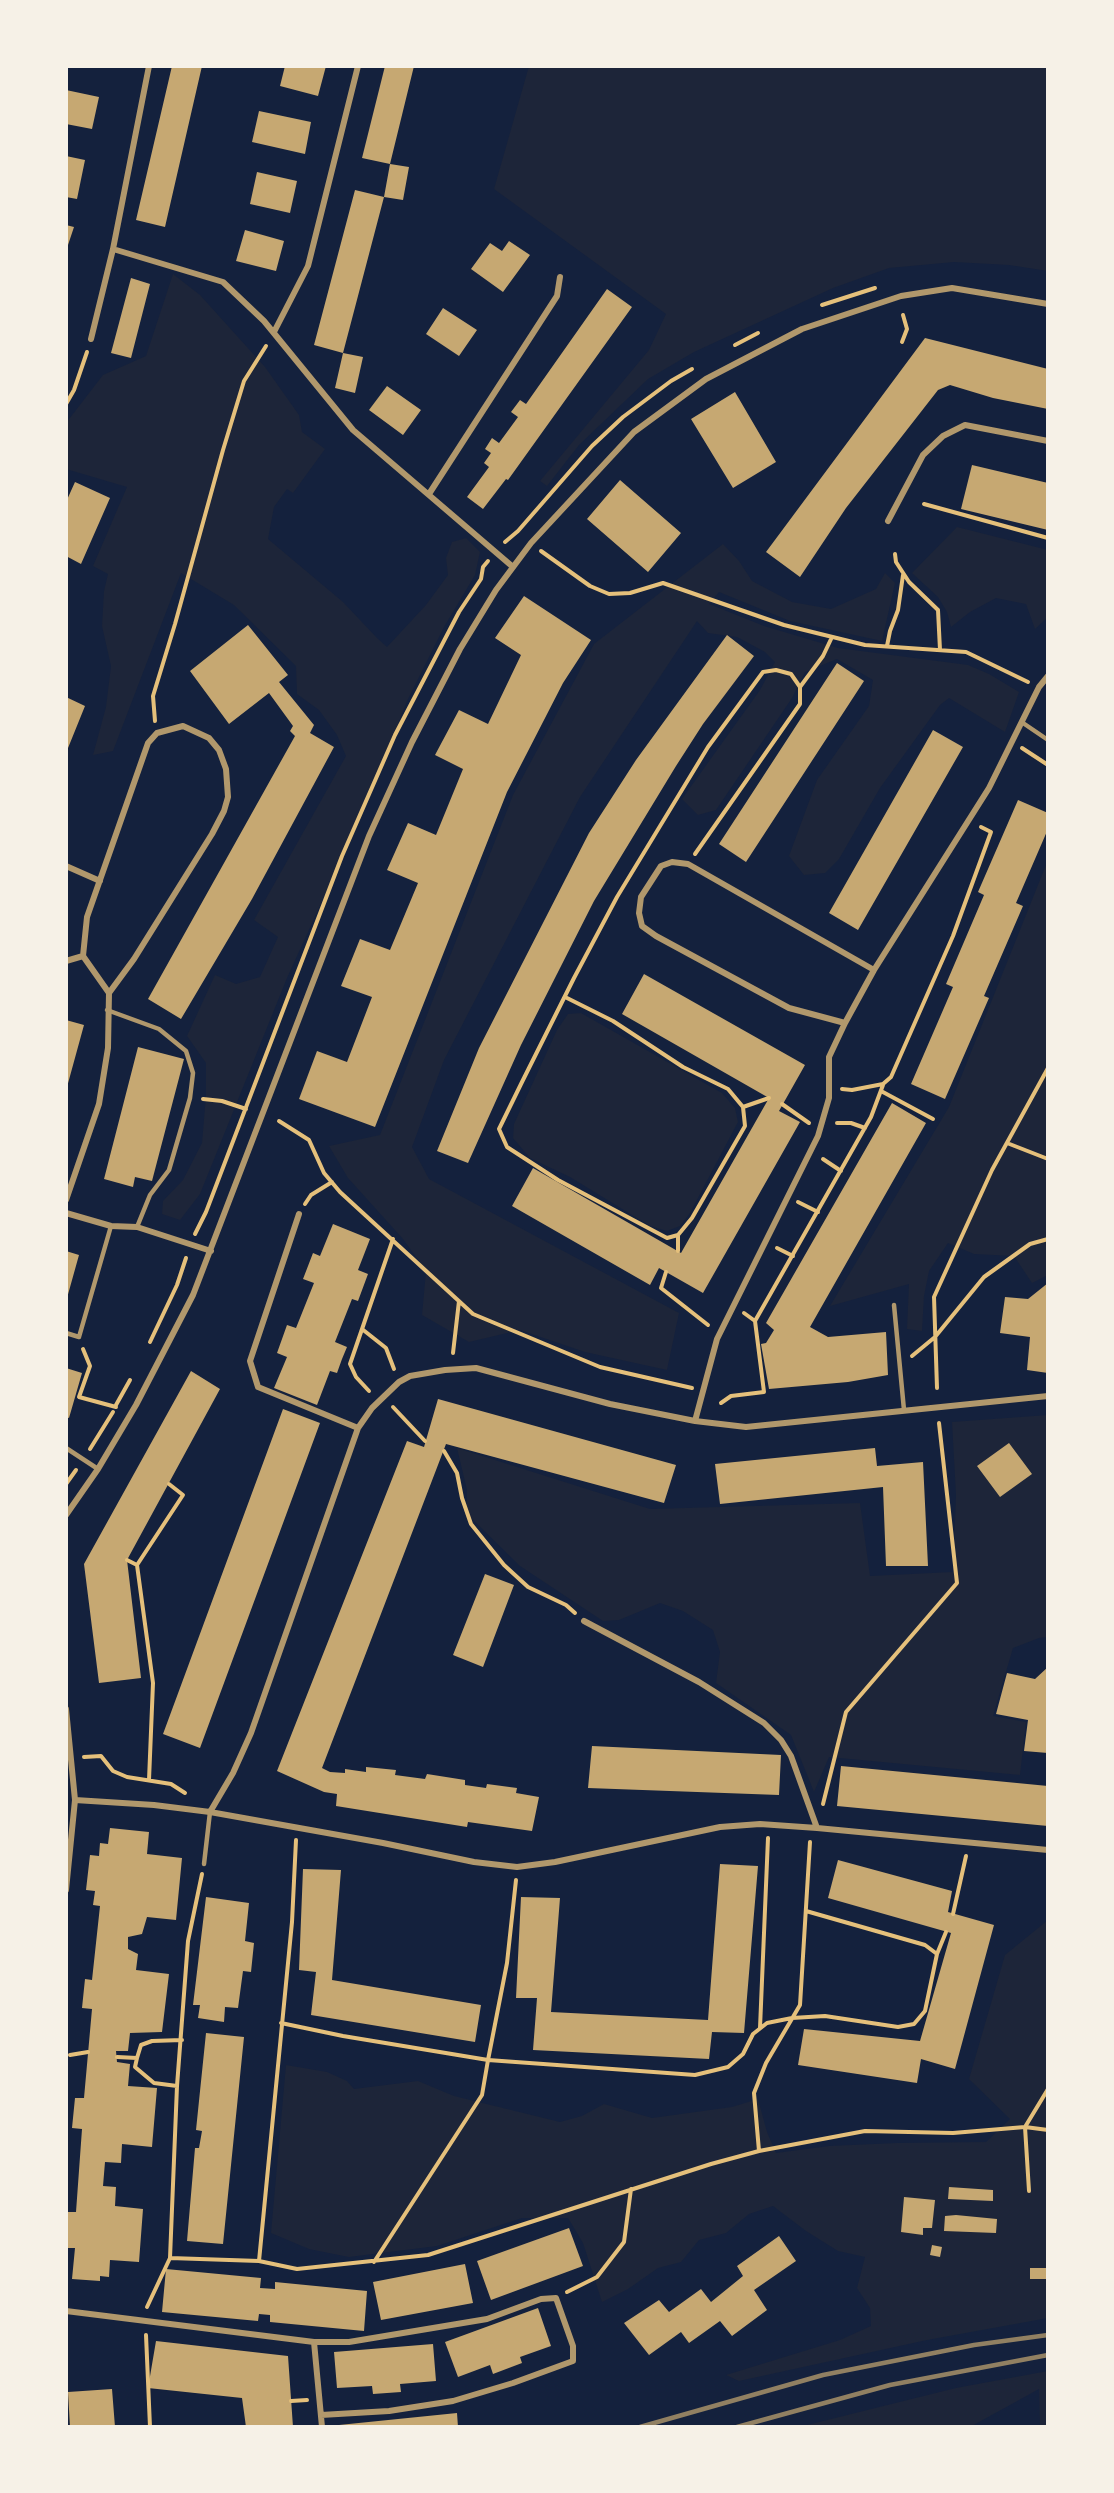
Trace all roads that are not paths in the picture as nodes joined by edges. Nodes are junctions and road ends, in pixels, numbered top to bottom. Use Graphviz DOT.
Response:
graph roads {
  1 [pos="148,66"];
  2 [pos="358,66"];
  3 [pos="113,249"];
  4 [pos="560,277"];
  5 [pos="1048,304"];
  6 [pos="274,333"];
  7 [pos="91,339"];
  8 [pos="1048,441"];
  9 [pos="429,494"];
  10 [pos="888,521"];
  11 [pos="513,567"];
  12 [pos="1048,676"];
  13 [pos="1023,723"];
  14 [pos="1048,740"];
  15 [pos="66,866"];
  16 [pos="100,881"];
  17 [pos="83,956"];
  18 [pos="66,961"];
  19 [pos="874,970"];
  20 [pos="109,993"];
  21 [pos="107,1010"];
  22 [pos="845,1023"];
  23 [pos="66,1200"];
  24 [pos="66,1213"];
  25 [pos="299,1214"];
  26 [pos="111,1226"];
  27 [pos="137,1227"];
  28 [pos="211,1251"];
  29 [pos="894,1305"];
  30 [pos="66,1333"];
  31 [pos="1048,1395"];
  32 [pos="904,1410"];
  33 [pos="695,1421"];
  34 [pos="358,1428"];
  35 [pos="66,1448"];
  36 [pos="98,1469"];
  37 [pos="66,1515"];
  38 [pos="584,1620"];
  39 [pos="66,1709"];
  40 [pos="75,1800"];
  41 [pos="210,1812"];
  42 [pos="817,1827"];
  43 [pos="1048,1850"];
  44 [pos="204,1864"];
  45 [pos="66,1890"];
  46 [pos="66,2311"];
  47 [pos="314,2342"];
  48 [pos="321,2415"];
  49 [pos="322,2427"];
  1 -- 3 [label="street"];
  2 -- 6 [label="street"];
  3 -- 6 [label="street"];
  3 -- 7 [label="street"];
  4 -- 9 [label="street"];
  5 -- 11 [label="street"];
  6 -- 9 [label="street"];
  8 -- 10 [label="street"];
  9 -- 11 [label="street"];
  11 -- 28 [label="street"];
  12 -- 13 [label="street"];
  13 -- 14 [label="lane"];
  13 -- 19 [label="street"];
  15 -- 16 [label="street"];
  16 -- 17 [label="street"];
  16 -- 20 [label="street"];
  17 -- 18 [label="street"];
  17 -- 20 [label="street"];
  19 -- 22 [label="street"];
  19 -- 22 [label="street"];
  20 -- 21 [label="street"];
  21 -- 23 [label="street"];
  21 -- 27 [label="lane"];
  22 -- 33 [label="street"];
  24 -- 26 [label="street"];
  25 -- 34 [label="street"];
  26 -- 27 [label="street"];
  26 -- 30 [label="lane"];
  27 -- 28 [label="street"];
  28 -- 36 [label="street"];
  29 -- 32 [label="lane"];
  31 -- 32 [label="street"];
  32 -- 33 [label="street"];
  33 -- 34 [label="street"];
  34 -- 41 [label="street"];
  35 -- 36 [label="lane"];
  36 -- 37 [label="street"];
  38 -- 42 [label="street"];
  39 -- 40 [label="street"];
  40 -- 41 [label="street"];
  40 -- 45 [label="street"];
  41 -- 42 [label="street"];
  41 -- 44 [label="lane"];
  42 -- 43 [label="street"];
  46 -- 47 [label="street"];
  47 -- 48 [label="street"];
  47 -- 48 [label="street"];
  48 -- 49 [label="street"];
}
